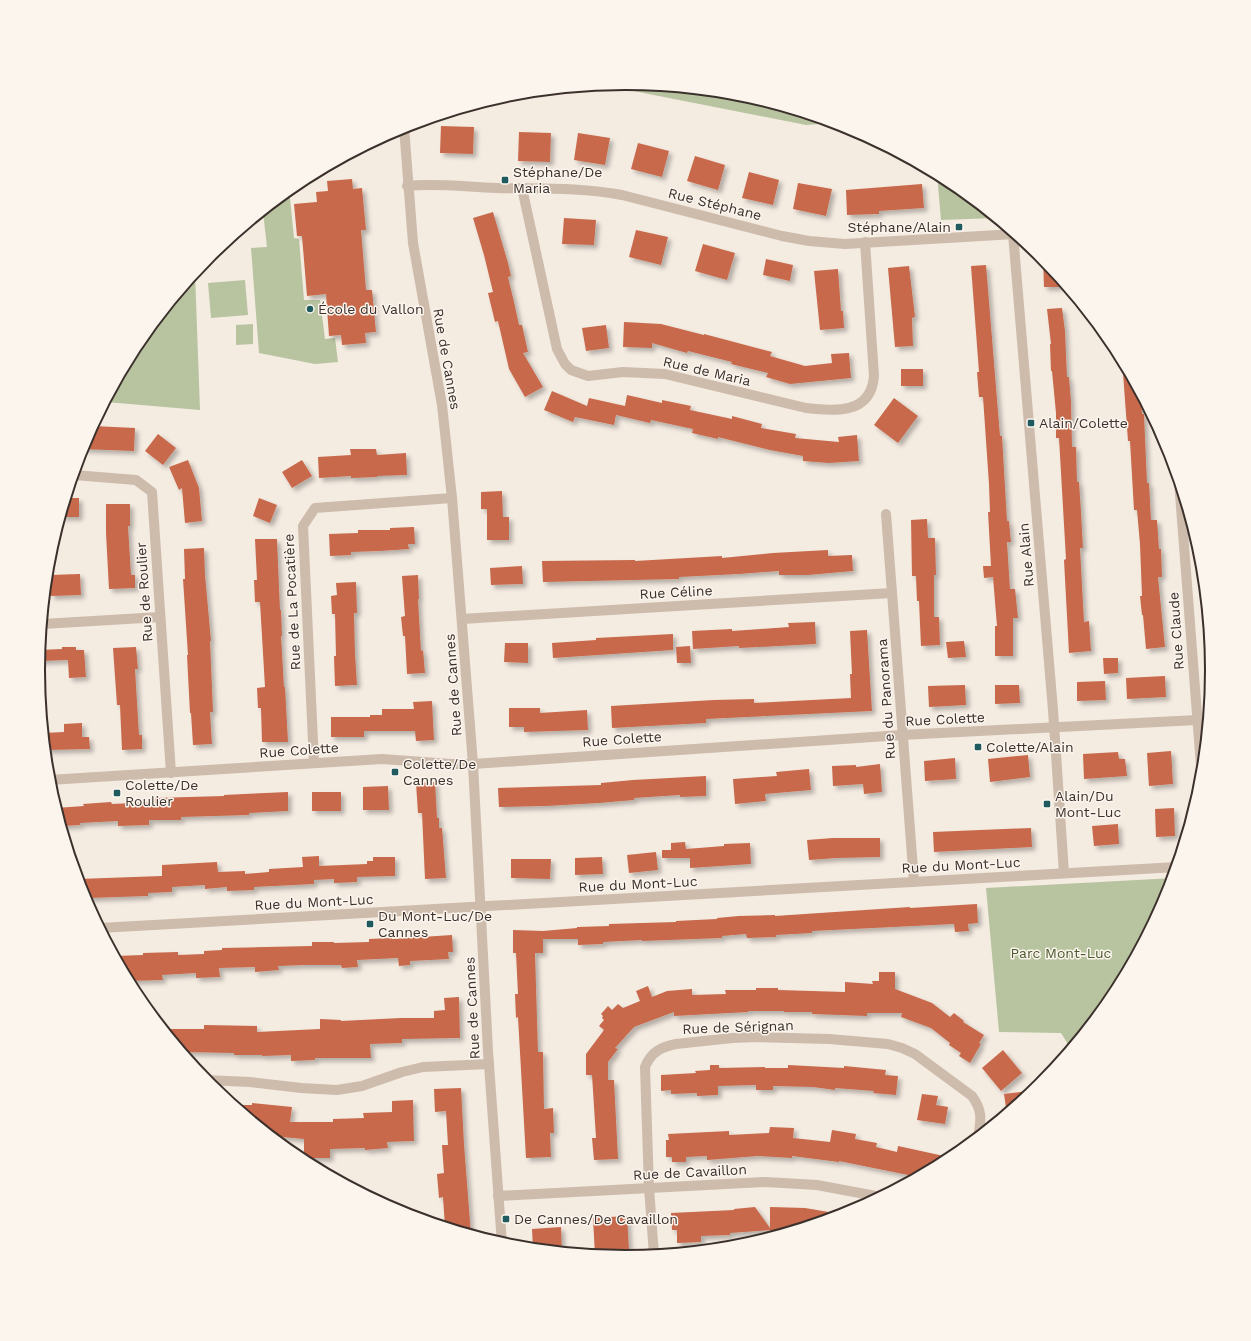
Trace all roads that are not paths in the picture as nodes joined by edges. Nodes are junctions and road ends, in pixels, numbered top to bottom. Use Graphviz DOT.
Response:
graph roads {
  1 [pos="404,134"];
  2 [pos="407,186"];
  3 [pos="522,188"];
  4 [pos="1008,234"];
  5 [pos="1014,240"];
  6 [pos="865,242"];
  7 [pos="79,475"];
  8 [pos="452,498"];
  9 [pos="1181,502"];
  10 [pos="886,514"];
  11 [pos="892,593"];
  12 [pos="160,617"];
  13 [pos="462,619"];
  14 [pos="47,624"];
  15 [pos="1197,720"];
  16 [pos="1054,727"];
  17 [pos="902,735"];
  18 [pos="1200,753"];
  19 [pos="314,763"];
  20 [pos="473,764"];
  21 [pos="171,773"];
  22 [pos="55,780"];
  23 [pos="1171,867"];
  24 [pos="1064,873"];
  25 [pos="914,882"];
  26 [pos="480,907"];
  27 [pos="105,928"];
  28 [pos="489,1064"];
  29 [pos="214,1080"];
  30 [pos="979,1131"];
  31 [pos="649,1188"];
  32 [pos="873,1195"];
  33 [pos="498,1196"];
  34 [pos="501,1237"];
  35 [pos="654,1250"];
  1 -- 2 [label="street, Rue de Cannes"];
  2 -- 3 [label="street, Rue Stéphane"];
  2 -- 8 [label="street, Rue de Cannes"];
  3 -- 6 [label="street, Rue Stéphane"];
  3 -- 6 [label="street, Rue de Maria"];
  4 -- 6 [label="street, Rue Stéphane"];
  5 -- 16 [label="street, Rue Alain"];
  7 -- 12 [label="street, Rue de Roulier"];
  8 -- 13 [label="street, Rue de Cannes"];
  8 -- 19 [label="street, Rue de La Pocatière"];
  9 -- 15 [label="street, Rue Claude"];
  10 -- 11 [label="street, Rue du Panorama"];
  11 -- 13 [label="street, Rue Céline"];
  11 -- 17 [label="street, Rue du Panorama"];
  12 -- 14 [label="street"];
  12 -- 21 [label="street, Rue de Roulier"];
  13 -- 20 [label="street, Rue de Cannes"];
  15 -- 16 [label="street, Rue Colette"];
  15 -- 18 [label="street, Rue Claude"];
  16 -- 17 [label="street, Rue Colette"];
  16 -- 24 [label="street, Rue Alain"];
  17 -- 20 [label="street, Rue Colette"];
  17 -- 25 [label="street, Rue du Panorama"];
  19 -- 20 [label="street, Rue Colette"];
  19 -- 21 [label="street, Rue Colette"];
  20 -- 26 [label="street, Rue de Cannes"];
  21 -- 22 [label="street, Rue Colette"];
  23 -- 24 [label="street, Rue du Mont-Luc"];
  24 -- 25 [label="street, Rue du Mont-Luc"];
  25 -- 26 [label="street, Rue du Mont-Luc"];
  26 -- 27 [label="street, Rue du Mont-Luc"];
  26 -- 28 [label="street, Rue de Cannes"];
  28 -- 29 [label="street"];
  28 -- 33 [label="street, Rue de Cannes"];
  30 -- 31 [label="street, Rue de Sérignan"];
  31 -- 32 [label="street, Rue de Cavaillon"];
  31 -- 33 [label="street, Rue de Cavaillon"];
  31 -- 35 [label="street, Rue de Sérignan"];
  33 -- 34 [label="street, Rue de Cannes"];
}
